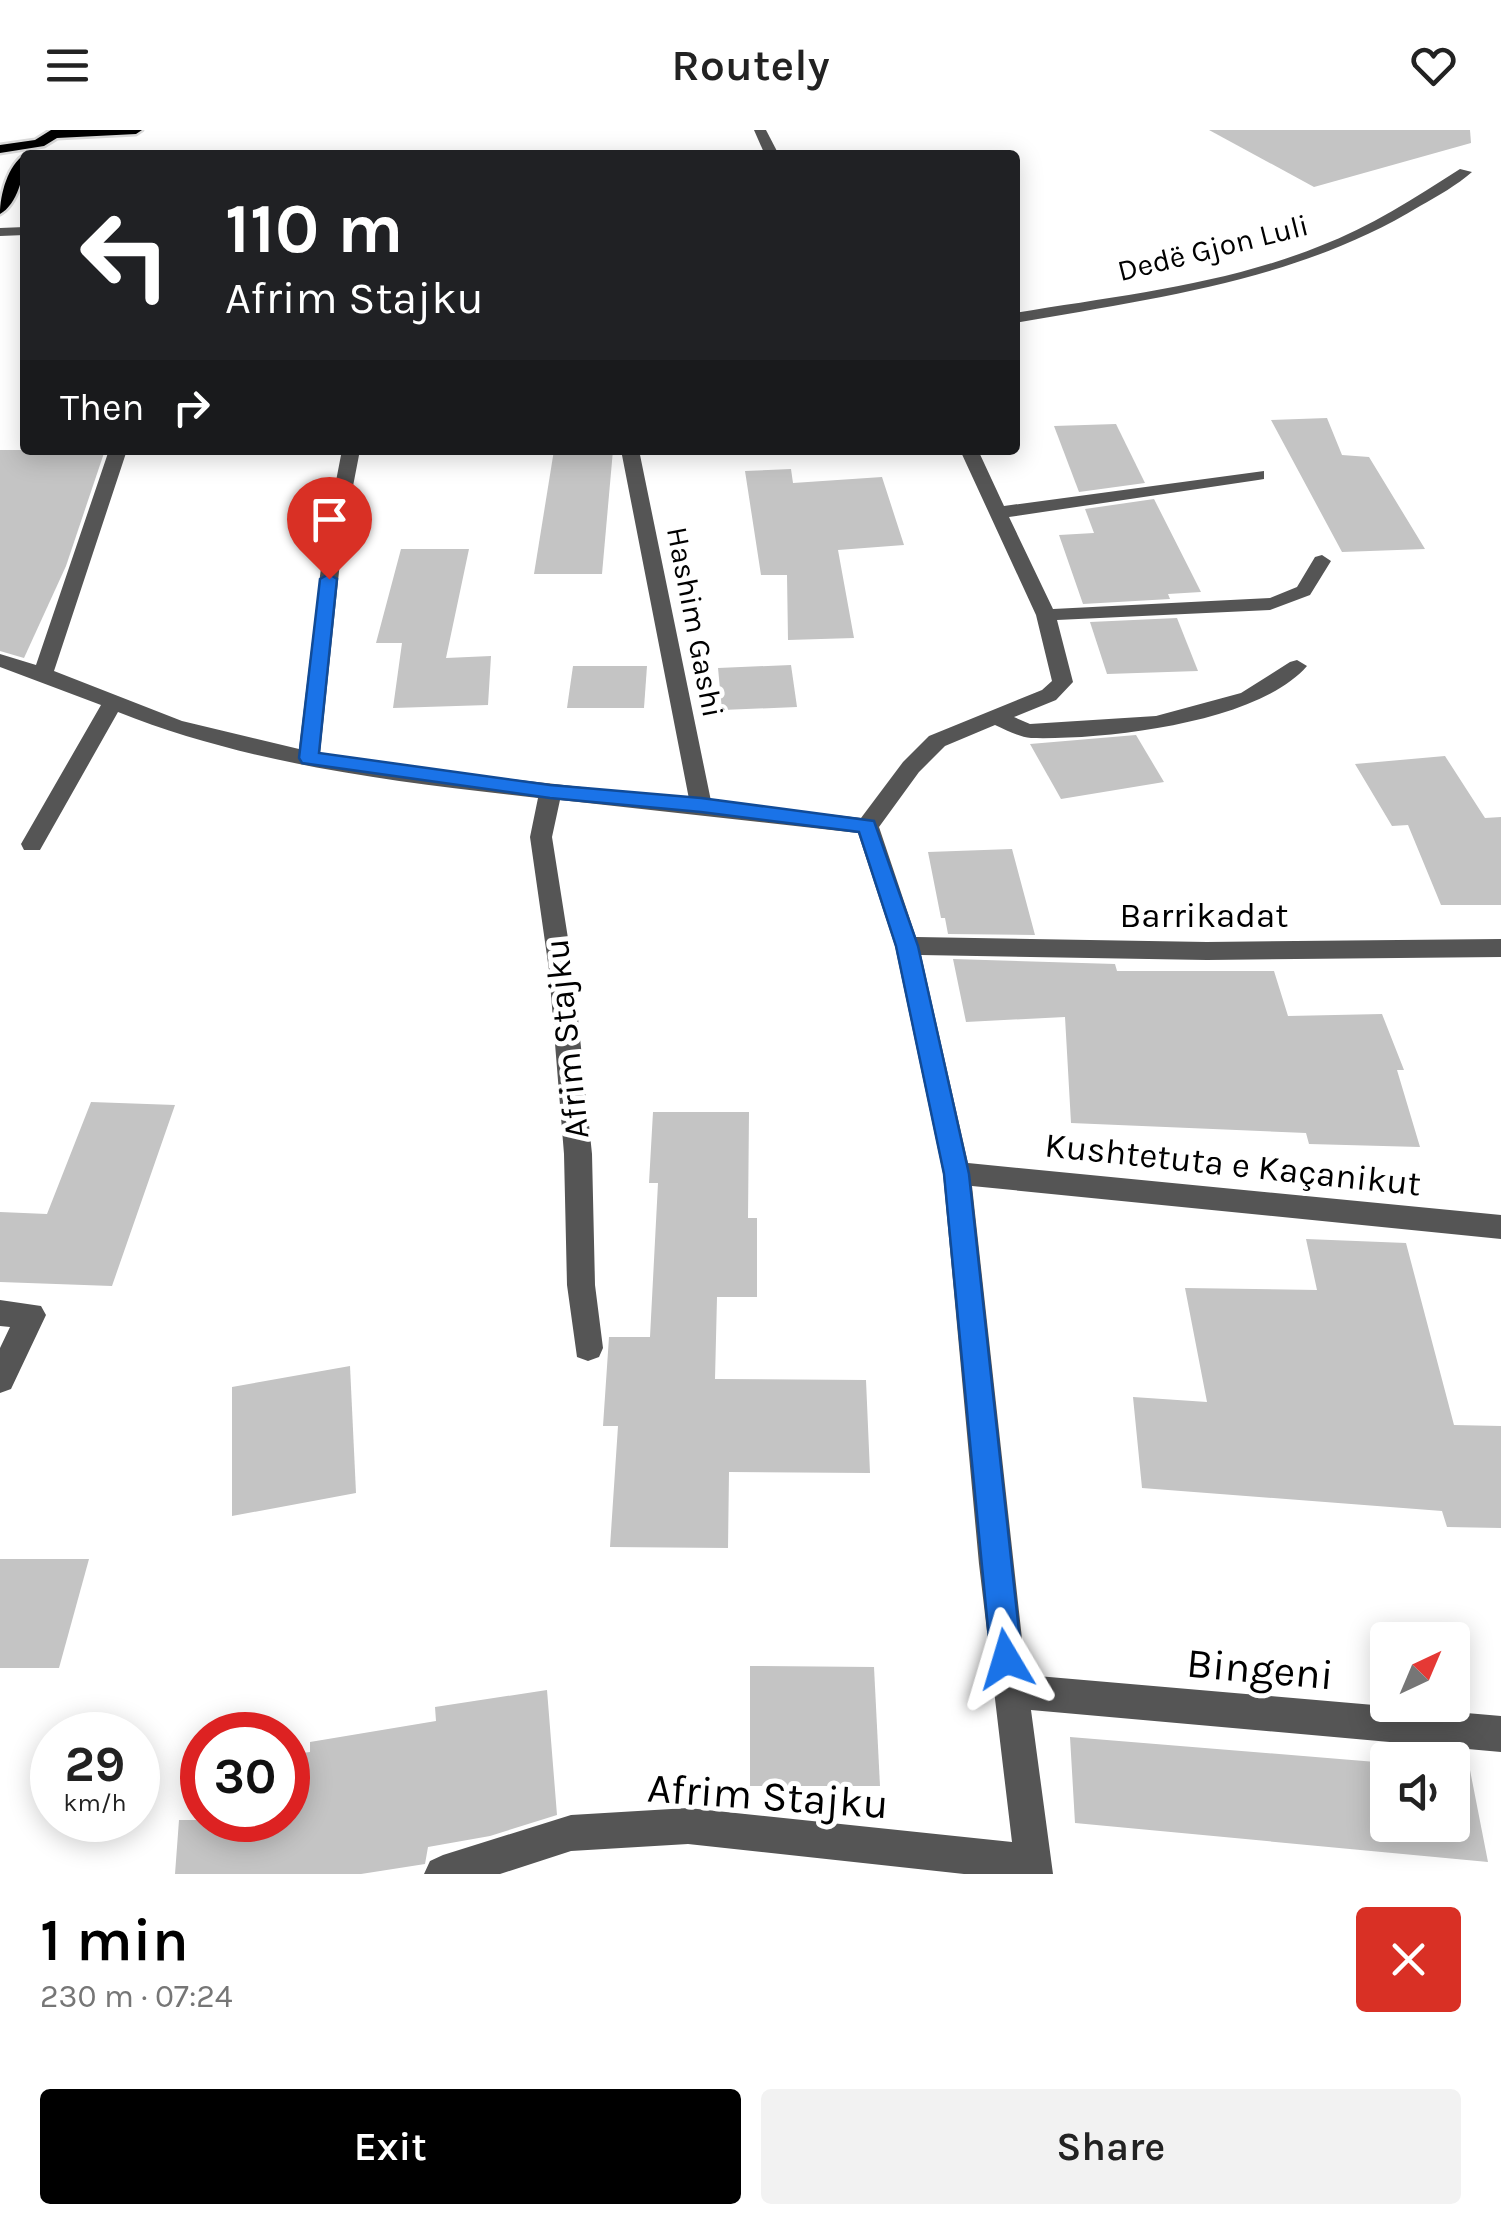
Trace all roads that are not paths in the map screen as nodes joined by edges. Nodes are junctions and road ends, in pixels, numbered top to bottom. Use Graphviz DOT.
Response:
graph roads {
  1 [pos="136,130"];
  2 [pos="59,132"];
  3 [pos="39,143"];
  4 [pos="0,149"];
  5 [pos="32,150"];
  6 [pos="20,169"];
  7 [pos="1465,172"];
  8 [pos="0,210"];
  9 [pos="1020,317"];
  10 [pos="116,455"];
  11 [pos="350,455"];
  12 [pos="631,455"];
  13 [pos="971,455"];
  14 [pos="1258,475"];
  15 [pos="996,514"];
  16 [pos="1322,561"];
  17 [pos="1046,615"];
  18 [pos="0,660"];
  19 [pos="1296,666"];
  20 [pos="44,673"];
  21 [pos="113,702"];
  22 [pos="999,719"];
  23 [pos="309,758"];
  24 [pos="550,792"];
  25 [pos="701,805"];
  26 [pos="867,826"];
  27 [pos="32,844"];
  28 [pos="907,946"];
  29 [pos="1501,948"];
  30 [pos="957,1174"];
  31 [pos="1501,1228"];
  32 [pos="0,1312"];
  33 [pos="588,1348"];
  34 [pos="0,1379"];
  35 [pos="1010,1691"];
  36 [pos="1501,1734"];
  37 [pos="1034,1869"];
  38 [pos="443,1874"];
  1 -- 2 [label="main road"];
  2 -- 3 [label="main road"];
  3 -- 4 [label="main road"];
  3 -- 5 [label="main road"];
  6 -- 8 [label="main road"];
  7 -- 9 [label="street, Dedë Gjon Luli"];
  10 -- 20 [label="street"];
  11 -- 23 [label="street"];
  12 -- 25 [label="street, Hashim Gashi"];
  13 -- 15 [label="street"];
  14 -- 15 [label="street"];
  15 -- 17 [label="street"];
  16 -- 17 [label="street"];
  17 -- 22 [label="street"];
  18 -- 20 [label="street"];
  19 -- 22 [label="street"];
  20 -- 21 [label="street"];
  21 -- 23 [label="street"];
  21 -- 27 [label="street"];
  22 -- 26 [label="street"];
  23 -- 24 [label="street"];
  24 -- 25 [label="street"];
  24 -- 33 [label="street, Afrim Stajku"];
  25 -- 26 [label="street"];
  26 -- 28 [label="street, Afrim Stajku"];
  28 -- 29 [label="street, Barrikadat"];
  28 -- 30 [label="street, Afrim Stajku"];
  30 -- 31 [label="street, Kushtetuta e Kaçanikut"];
  30 -- 35 [label="street, Afrim Stajku"];
  32 -- 34 [label="street"];
  35 -- 36 [label="street, Bingeni"];
  35 -- 37 [label="street, Afrim Stajku"];
  37 -- 38 [label="street, Afrim Stajku"];
}
